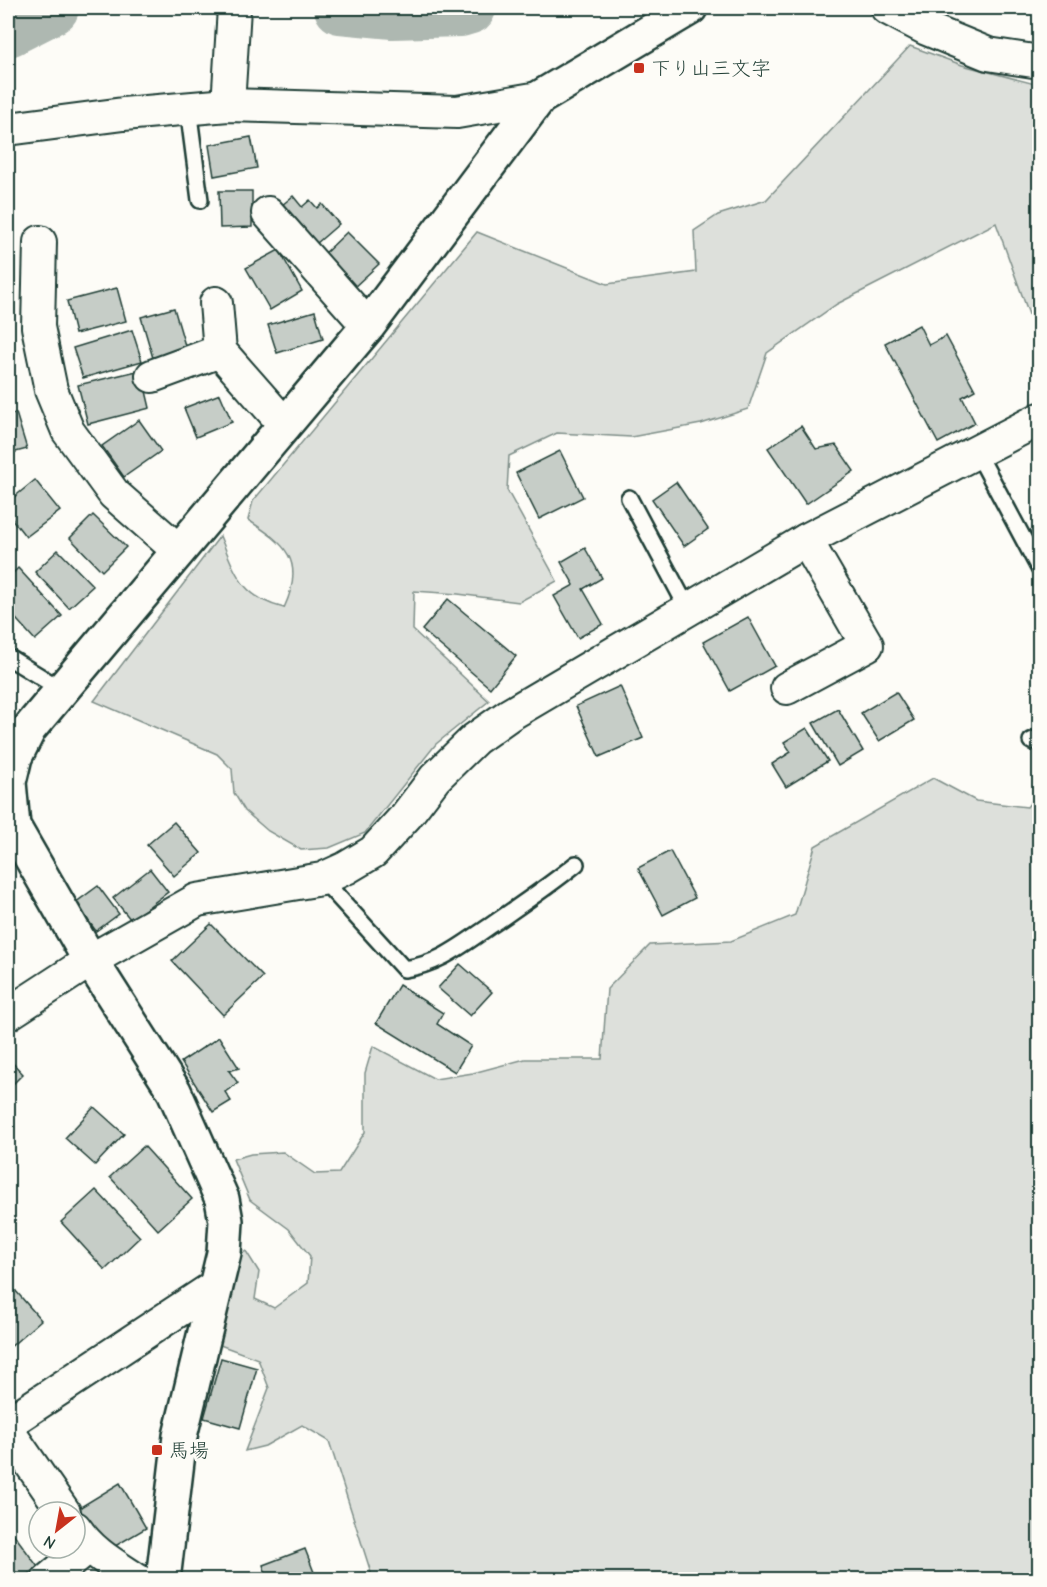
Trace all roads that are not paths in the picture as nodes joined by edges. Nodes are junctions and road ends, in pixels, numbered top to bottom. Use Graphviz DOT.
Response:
graph roads {
  1 [pos="234,8"];
  2 [pos="690,8"];
  3 [pos="887,8"];
  4 [pos="1040,62"];
  5 [pos="539,98"];
  6 [pos="228,105"];
  7 [pos="188,108"];
  8 [pos="8,129"];
  9 [pos="200,200"];
  10 [pos="268,213"];
  11 [pos="40,242"];
  12 [pos="216,303"];
  13 [pos="368,326"];
  14 [pos="220,351"];
  15 [pos="152,376"];
  16 [pos="1040,419"];
  17 [pos="285,425"];
  18 [pos="977,452"];
  19 [pos="629,498"];
  20 [pos="806,540"];
  21 [pos="179,551"];
  22 [pos="1040,570"];
  23 [pos="688,609"];
  24 [pos="8,657"];
  25 [pos="787,688"];
  26 [pos="62,690"];
  27 [pos="10,827"];
  28 [pos="576,864"];
  29 [pos="322,879"];
  30 [pos="91,960"];
  31 [pos="8,1014"];
  32 [pos="214,1287"];
  33 [pos="8,1424"];
  34 [pos="8,1431"];
  35 [pos="56,1500"];
  36 [pos="87,1543"];
  37 [pos="63,1560"];
  38 [pos="48,1580"];
  39 [pos="137,1580"];
  40 [pos="163,1580"];
  1 -- 6 [label="street"];
  2 -- 5 [label="street"];
  3 -- 4 [label="street"];
  5 -- 6 [label="street"];
  5 -- 13 [label="street"];
  6 -- 7 [label="street"];
  7 -- 8 [label="street"];
  7 -- 9 [label="lane"];
  10 -- 13 [label="street"];
  11 -- 21 [label="street"];
  12 -- 14 [label="street"];
  13 -- 17 [label="street"];
  14 -- 15 [label="street"];
  14 -- 17 [label="street"];
  16 -- 18 [label="street"];
  17 -- 21 [label="street"];
  18 -- 20 [label="street"];
  18 -- 22 [label="lane"];
  19 -- 23 [label="lane"];
  20 -- 23 [label="street"];
  20 -- 25 [label="street"];
  21 -- 26 [label="street"];
  23 -- 29 [label="street"];
  24 -- 26 [label="lane"];
  26 -- 27 [label="street"];
  27 -- 30 [label="street"];
  28 -- 29 [label="lane"];
  29 -- 30 [label="street"];
  30 -- 31 [label="street"];
  30 -- 32 [label="street"];
  32 -- 33 [label="street"];
  32 -- 40 [label="street"];
  34 -- 35 [label="street"];
  36 -- 39 [label="street"];
  37 -- 38 [label="street"];
}
